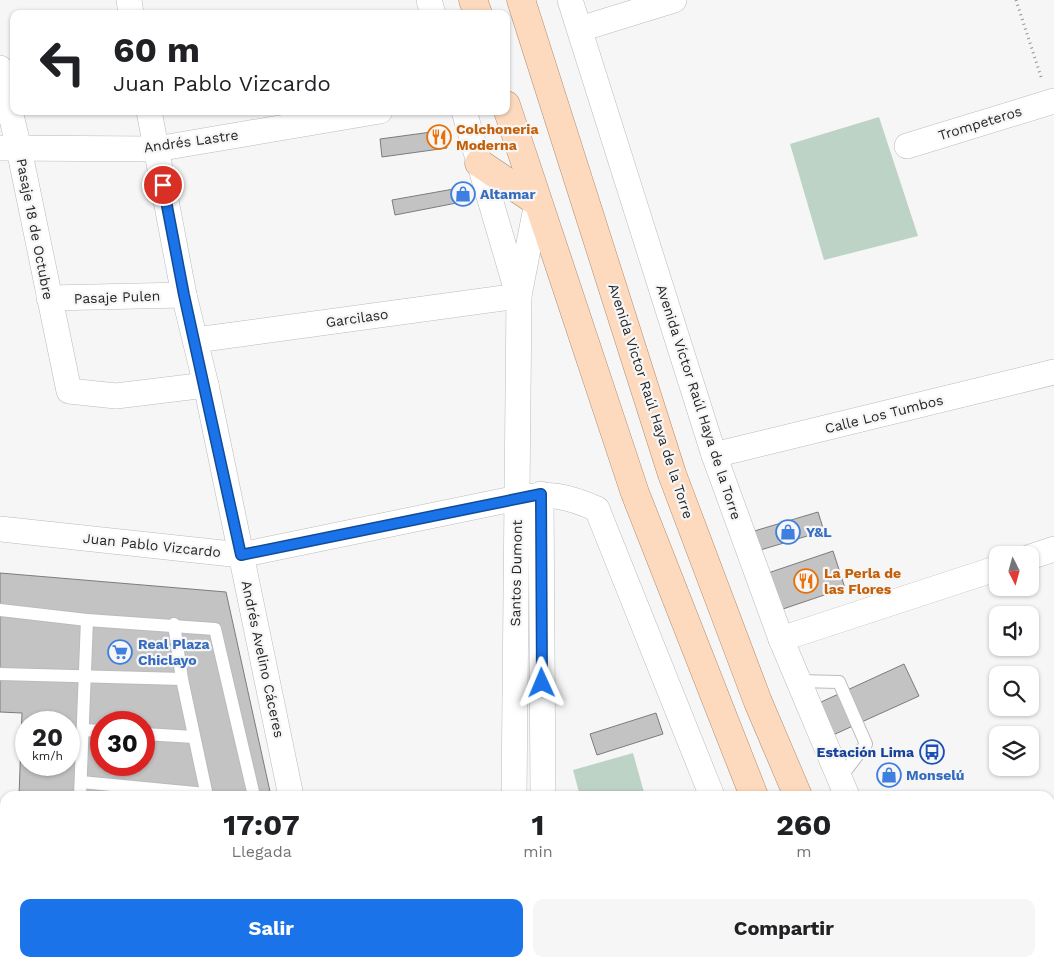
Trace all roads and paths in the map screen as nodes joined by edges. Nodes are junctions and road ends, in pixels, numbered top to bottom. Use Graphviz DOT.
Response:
graph roads {
  1 [pos="521,0"];
  2 [pos="570,0"];
  3 [pos="674,0"];
  4 [pos="1016,0"];
  5 [pos="580,29"];
  6 [pos="0,68"];
  7 [pos="1052,102"];
  8 [pos="150,115"];
  9 [pos="356,115"];
  10 [pos="465,115"];
  11 [pos="509,115"];
  12 [pos="907,146"];
  13 [pos="10,148"];
  14 [pos="156,149"];
  15 [pos="480,163"];
  16 [pos="537,202"];
  17 [pos="184,295"];
  18 [pos="519,296"];
  19 [pos="49,298"];
  20 [pos="196,340"];
  21 [pos="1054,372"];
  22 [pos="206,385"];
  23 [pos="714,455"];
  24 [pos="541,494"];
  25 [pos="516,498"];
  26 [pos="0,529"];
  27 [pos="1054,549"];
  28 [pos="1039,554"];
  29 [pos="241,555"];
  30 [pos="989,571"];
  31 [pos="1,610"];
  32 [pos="88,620"];
  33 [pos="174,624"];
  34 [pos="781,639"];
  35 [pos="0,674"];
  36 [pos="85,675"];
  37 [pos="182,679"];
  38 [pos="798,681"];
  39 [pos="83,730"];
  40 [pos="90,730"];
  41 [pos="155,735"];
  42 [pos="194,737"];
  43 [pos="81,782"];
  44 [pos="843,787"];
  45 [pos="80,791"];
  46 [pos="168,791"];
  47 [pos="205,791"];
  48 [pos="253,791"];
  49 [pos="290,791"];
  50 [pos="514,791"];
  51 [pos="543,791"];
  52 [pos="710,791"];
  53 [pos="752,791"];
  54 [pos="796,791"];
  1 -- 54 [label="main road, Avenida Victor Raúl Haya de la Torre"];
  2 -- 5 [label="street, Avenida Víctor Raúl Haya de la Torre"];
  3 -- 5 [label="street"];
  4 -- 7 [label="path"];
  5 -- 23 [label="street, Avenida Víctor Raúl Haya de la Torre"];
  6 -- 13 [label="street, Pasaje 18 de Octubre"];
  7 -- 12 [label="street, Trompeteros"];
  8 -- 14 [label="street, Andrés Avelino Cáceres"];
  9 -- 14 [label="street, Andrés Lastre"];
  10 -- 15 [label="street"];
  11 -- 16 [label="main road"];
  13 -- 14 [label="street, Andrés Lastre"];
  13 -- 19 [label="street, Pasaje 18 de Octubre"];
  14 -- 17 [label="street, Andrés Avelino Cáceres"];
  15 -- 16 [label="main road"];
  15 -- 18 [label="street"];
  16 -- 18 [label="street, Santos Dumont"];
  16 -- 53 [label="main road"];
  17 -- 19 [label="street, Pasaje Pulen"];
  17 -- 20 [label="street, Andrés Avelino Cáceres"];
  18 -- 20 [label="street, Garcilaso"];
  18 -- 25 [label="street, Santos Dumont"];
  19 -- 22 [label="street, Pasaje 18 de Octubre"];
  20 -- 22 [label="street, Andrés Avelino Cáceres"];
  21 -- 23 [label="street, Calle Los Tumbos"];
  22 -- 29 [label="street, Andrés Avelino Cáceres"];
  23 -- 34 [label="street, Avenida Víctor Raúl Haya de la Torre"];
  24 -- 25 [label="street, Juan Pablo Vizcardo"];
  24 -- 51 [label="street, Santos Dumont"];
  24 -- 52 [label="street, Juan Pablo Vizcardo"];
  25 -- 29 [label="street, Juan Pablo Vizcardo"];
  25 -- 50 [label="street, Santos Dumont"];
  26 -- 29 [label="street, Juan Pablo Vizcardo"];
  27 -- 28 [label="street"];
  29 -- 49 [label="street, Andrés Avelino Cáceres"];
  30 -- 34 [label="street"];
  31 -- 32 [label="lane"];
  32 -- 33 [label="lane"];
  32 -- 36 [label="lane"];
  33 -- 37 [label="lane"];
  33 -- 48 [label="lane"];
  34 -- 38 [label="street, Avenida Víctor Raúl Haya de la Torre"];
  35 -- 36 [label="lane"];
  36 -- 37 [label="lane"];
  36 -- 39 [label="lane"];
  37 -- 42 [label="lane"];
  38 -- 44 [label="street, Avenida Víctor Raúl Haya de la Torre"];
  38 -- 44 [label="lane"];
  39 -- 40 [label="lane"];
  39 -- 43 [label="lane"];
  41 -- 42 [label="lane"];
  42 -- 47 [label="lane"];
  43 -- 45 [label="lane"];
  43 -- 46 [label="lane"];
}
